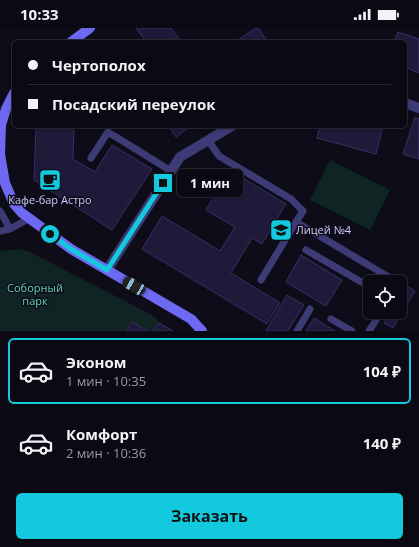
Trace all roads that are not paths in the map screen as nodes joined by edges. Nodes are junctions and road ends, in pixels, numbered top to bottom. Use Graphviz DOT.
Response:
graph roads {
  1 [pos="90,28"];
  2 [pos="74,40"];
  3 [pos="12,97"];
  4 [pos="407,104"];
  5 [pos="419,108"];
  6 [pos="229,128"];
  7 [pos="208,140"];
  8 [pos="91,158"];
  9 [pos="171,171"];
  10 [pos="0,211"];
  11 [pos="30,218"];
  12 [pos="296,222"];
  13 [pos="10,229"];
  14 [pos="0,231"];
  15 [pos="306,250"];
  16 [pos="107,270"];
  17 [pos="385,275"];
  18 [pos="261,280"];
  19 [pos="363,283"];
  20 [pos="310,309"];
  21 [pos="331,318"];
  22 [pos="377,319"];
  23 [pos="202,331"];
  24 [pos="297,331"];
  25 [pos="352,331"];
  26 [pos="369,331"];
  1 -- 2 [label="main road"];
  3 -- 11 [label="main road"];
  4 -- 5 [label="street"];
  6 -- 7 [label="street"];
  7 -- 9 [label="street"];
  7 -- 12 [label="lane"];
  8 -- 9 [label="lane"];
  9 -- 16 [label="street"];
  10 -- 13 [label="lane"];
  11 -- 13 [label="lane"];
  11 -- 16 [label="main road"];
  12 -- 17 [label="lane"];
  12 -- 18 [label="lane"];
  13 -- 14 [label="lane"];
  15 -- 19 [label="lane"];
  16 -- 23 [label="main road"];
  20 -- 24 [label="lane"];
  21 -- 25 [label="lane"];
  22 -- 26 [label="lane"];
}
